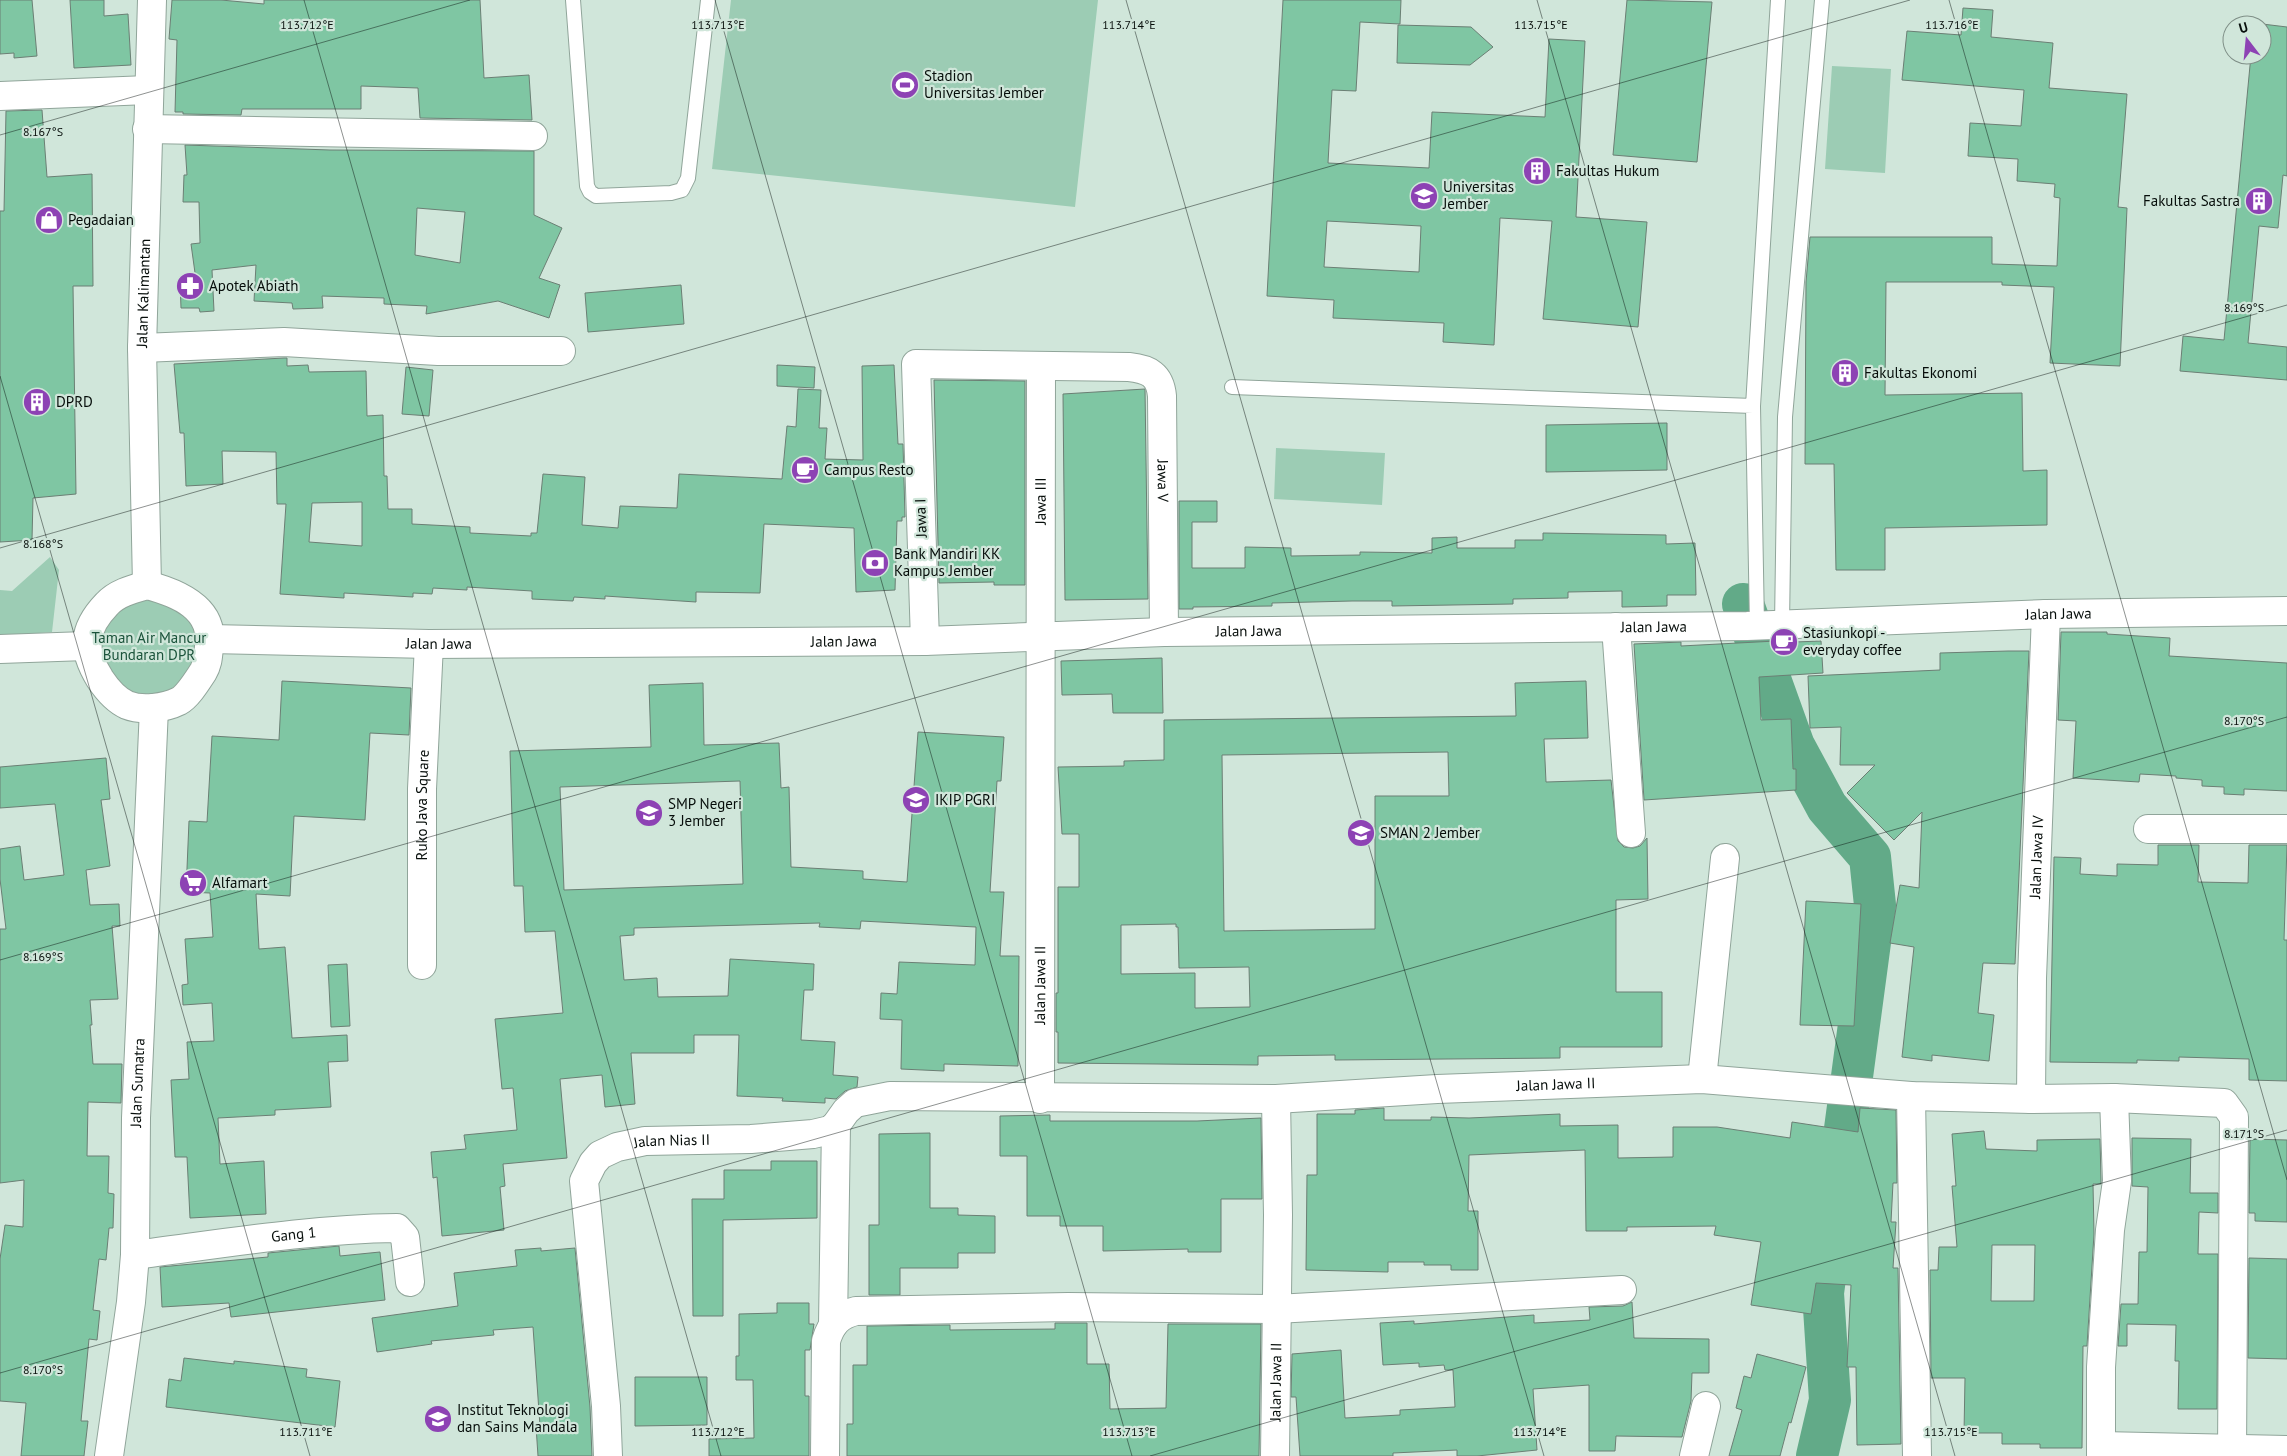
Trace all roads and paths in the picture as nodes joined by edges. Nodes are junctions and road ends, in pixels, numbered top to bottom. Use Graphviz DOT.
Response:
graph roads {
  1 [pos="152,0"];
  2 [pos="573,0"];
  3 [pos="708,0"];
  4 [pos="1778,0"];
  5 [pos="1822,0"];
  6 [pos="148,90"];
  7 [pos="0,96"];
  8 [pos="147,129"];
  9 [pos="533,136"];
  10 [pos="142,348"];
  11 [pos="561,351"];
  12 [pos="1041,366"];
  13 [pos="1232,386"];
  14 [pos="1753,406"];
  15 [pos="147,585"];
  16 [pos="2287,612"];
  17 [pos="2046,614"];
  18 [pos="1760,625"];
  19 [pos="1616,627"];
  20 [pos="1164,632"];
  21 [pos="1040,636"];
  22 [pos="210,639"];
  23 [pos="924,641"];
  24 [pos="429,644"];
  25 [pos="86,646"];
  26 [pos="0,649"];
  27 [pos="154,708"];
  28 [pos="2148,829"];
  29 [pos="2287,829"];
  30 [pos="1631,833"];
  31 [pos="1725,858"];
  32 [pos="422,966"];
  33 [pos="1702,1079"];
  34 [pos="1911,1096"];
  35 [pos="2114,1098"];
  36 [pos="1040,1099"];
  37 [pos="1276,1099"];
  38 [pos="2031,1100"];
  39 [pos="836,1125"];
  40 [pos="135,1256"];
  41 [pos="410,1282"];
  42 [pos="1622,1290"];
  43 [pos="1276,1309"];
  44 [pos="833,1325"];
  45 [pos="1706,1406"];
  46 [pos="2287,1450"];
  47 [pos="2101,1451"];
  48 [pos="2232,1452"];
  49 [pos="109,1456"];
  50 [pos="608,1456"];
  51 [pos="825,1456"];
  52 [pos="1275,1456"];
  53 [pos="1694,1456"];
  54 [pos="1917,1456"];
  1 -- 6 [label="street, Jalan Kalimantan"];
  2 -- 3 [label="lane"];
  4 -- 14 [label="lane"];
  5 -- 18 [label="lane"];
  6 -- 7 [label="street"];
  6 -- 8 [label="street, Jalan Kalimantan"];
  8 -- 9 [label="street"];
  8 -- 10 [label="street, Jalan Kalimantan"];
  10 -- 11 [label="street"];
  10 -- 15 [label="street, Jalan Kalimantan"];
  12 -- 20 [label="street, Jawa V"];
  12 -- 21 [label="street, Jawa III"];
  12 -- 23 [label="street, Jawa I"];
  13 -- 14 [label="lane"];
  14 -- 18 [label="lane"];
  15 -- 22 [label="street"];
  15 -- 25 [label="street"];
  16 -- 17 [label="street, Jalan Jawa"];
  17 -- 18 [label="street, Jalan Jawa"];
  17 -- 38 [label="street, Jalan Jawa IV"];
  18 -- 19 [label="street, Jalan Jawa"];
  19 -- 20 [label="street, Jalan Jawa"];
  19 -- 30 [label="street"];
  20 -- 21 [label="street, Jalan Jawa"];
  21 -- 23 [label="street, Jalan Jawa"];
  21 -- 36 [label="street, Jalan Jawa II"];
  22 -- 24 [label="street, Jalan Jawa"];
  22 -- 27 [label="street"];
  23 -- 24 [label="street, Jalan Jawa"];
  24 -- 32 [label="street, Ruko Java Square"];
  25 -- 26 [label="street"];
  25 -- 27 [label="street"];
  27 -- 40 [label="street, Jalan Sumatra"];
  28 -- 29 [label="street"];
  31 -- 33 [label="street"];
  33 -- 34 [label="street, Jalan Jawa II"];
  33 -- 37 [label="street, Jalan Jawa II"];
  34 -- 38 [label="street, Jalan Jawa II"];
  34 -- 54 [label="street"];
  35 -- 38 [label="street, Jalan Jawa II"];
  35 -- 47 [label="street"];
  35 -- 48 [label="street, Jalan Jawa II"];
  36 -- 37 [label="street, Jalan Jawa II"];
  36 -- 39 [label="street"];
  37 -- 43 [label="street, Jalan Jawa II"];
  39 -- 44 [label="street"];
  39 -- 50 [label="street, Jalan Nias II"];
  40 -- 41 [label="street, Gang 1"];
  40 -- 49 [label="street, Jalan Sumatra"];
  42 -- 43 [label="street"];
  43 -- 44 [label="street"];
  43 -- 52 [label="street, Jalan Jawa II"];
  44 -- 51 [label="street"];
  45 -- 53 [label="street"];
  46 -- 48 [label="street"];
  47 -- 48 [label="street"];
}
